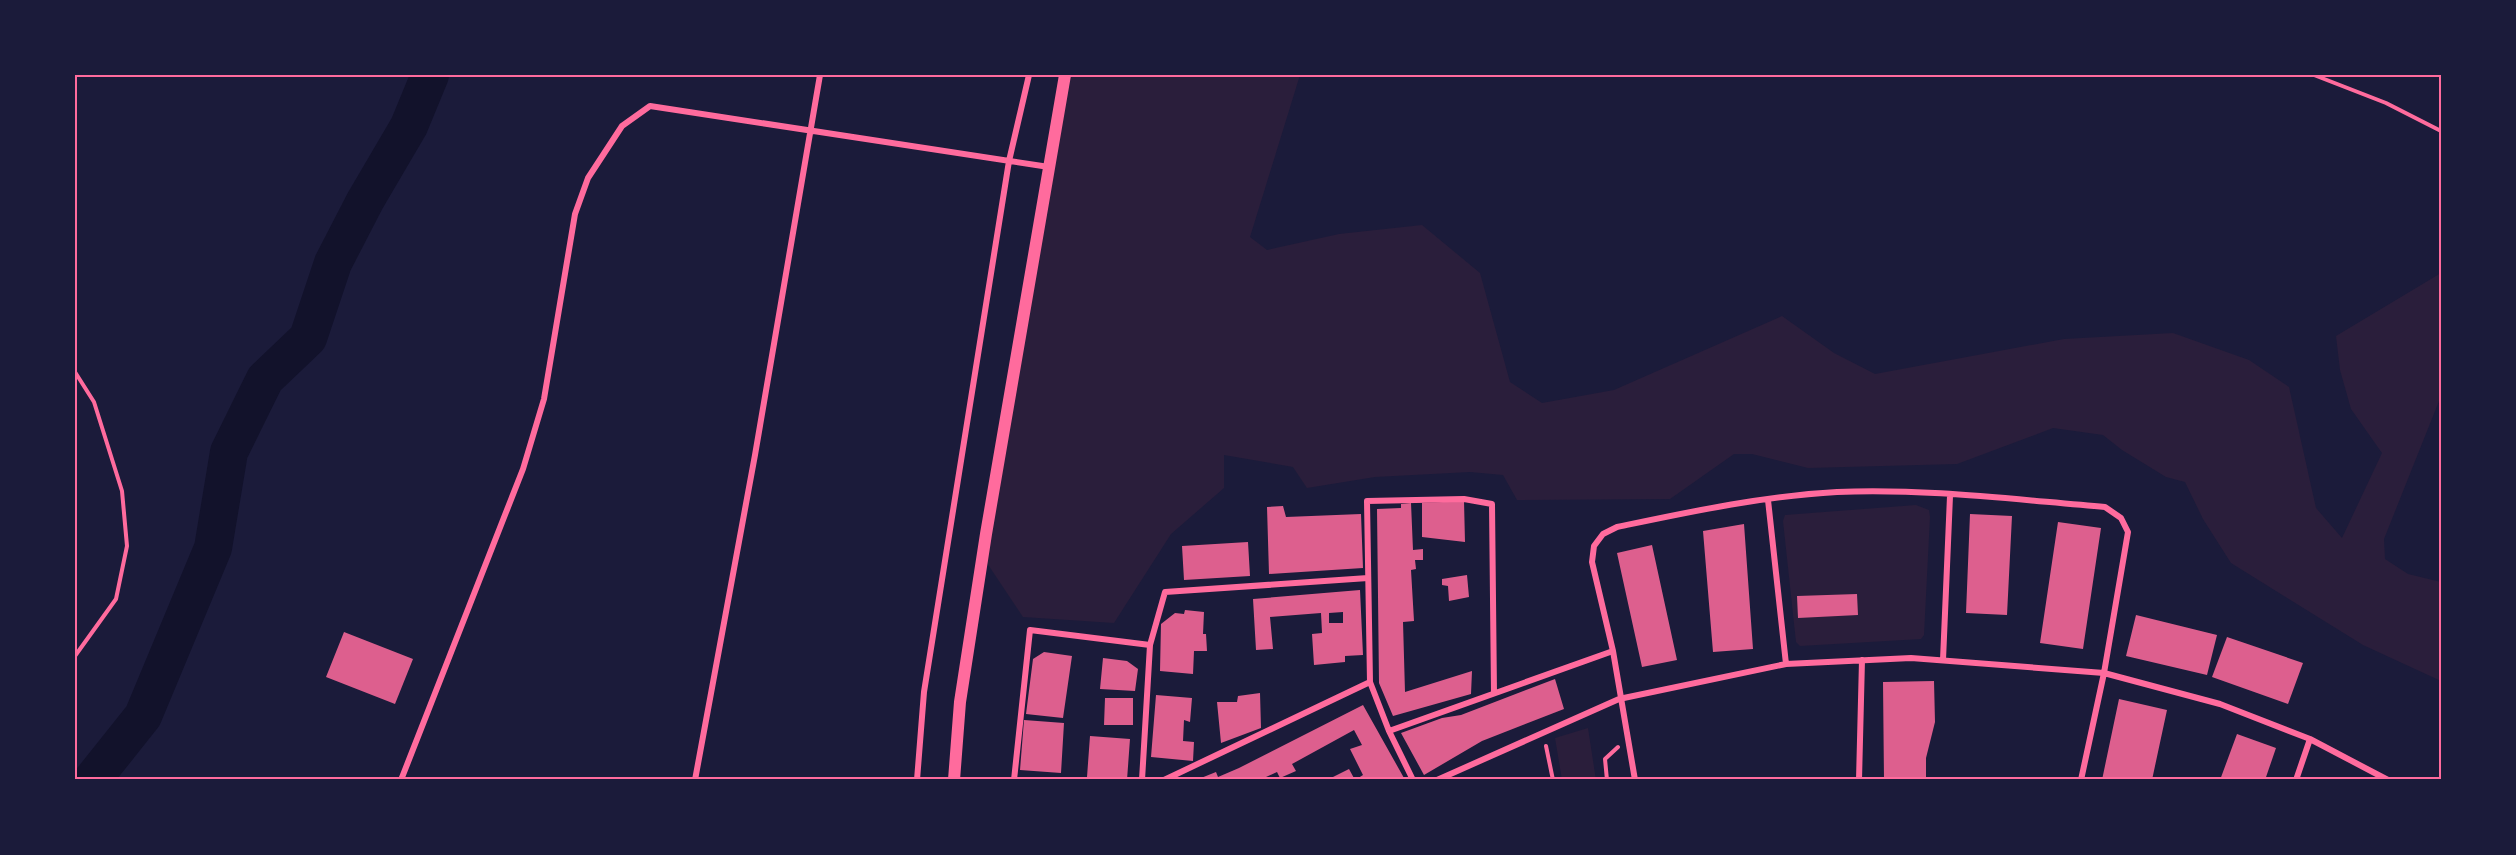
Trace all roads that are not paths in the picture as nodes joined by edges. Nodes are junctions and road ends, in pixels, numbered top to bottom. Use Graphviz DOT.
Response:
graph roads {
  1 [pos="820,75"];
  2 [pos="1029,75"];
  3 [pos="1065,75"];
  4 [pos="811,130"];
  5 [pos="1009,161"];
  6 [pos="1049,167"];
  7 [pos="1950,496"];
  8 [pos="1768,500"];
  9 [pos="1368,578"];
  10 [pos="1150,645"];
  11 [pos="1612,651"];
  12 [pos="1862,660"];
  13 [pos="1942,660"];
  14 [pos="1786,664"];
  15 [pos="2104,673"];
  16 [pos="1370,682"];
  17 [pos="1494,693"];
  18 [pos="1619,699"];
  19 [pos="1389,731"];
  20 [pos="2310,740"];
  21 [pos="401,780"];
  22 [pos="694,780"];
  23 [pos="917,780"];
  24 [pos="954,780"];
  25 [pos="1014,780"];
  26 [pos="1142,780"];
  27 [pos="1164,780"];
  28 [pos="1413,780"];
  29 [pos="1437,780"];
  30 [pos="1635,780"];
  31 [pos="1859,780"];
  32 [pos="2081,780"];
  33 [pos="2296,780"];
  34 [pos="2388,780"];
  1 -- 4 [label="street"];
  2 -- 5 [label="street"];
  3 -- 6 [label="main road"];
  4 -- 5 [label="street"];
  4 -- 21 [label="street"];
  4 -- 22 [label="street"];
  5 -- 6 [label="street"];
  5 -- 23 [label="street"];
  6 -- 24 [label="main road"];
  7 -- 8 [label="street"];
  7 -- 13 [label="street"];
  7 -- 15 [label="street"];
  8 -- 11 [label="street"];
  8 -- 14 [label="street"];
  9 -- 10 [label="street"];
  9 -- 16 [label="street"];
  9 -- 17 [label="street"];
  10 -- 25 [label="street"];
  10 -- 26 [label="street"];
  11 -- 17 [label="street"];
  11 -- 18 [label="street"];
  12 -- 13 [label="street"];
  12 -- 14 [label="street"];
  12 -- 31 [label="street"];
  13 -- 15 [label="street"];
  14 -- 18 [label="street"];
  15 -- 20 [label="street"];
  15 -- 32 [label="street"];
  16 -- 19 [label="street"];
  16 -- 27 [label="street"];
  17 -- 19 [label="street"];
  18 -- 29 [label="street"];
  18 -- 30 [label="street"];
  19 -- 28 [label="street"];
  20 -- 33 [label="street"];
  20 -- 34 [label="street"];
}
